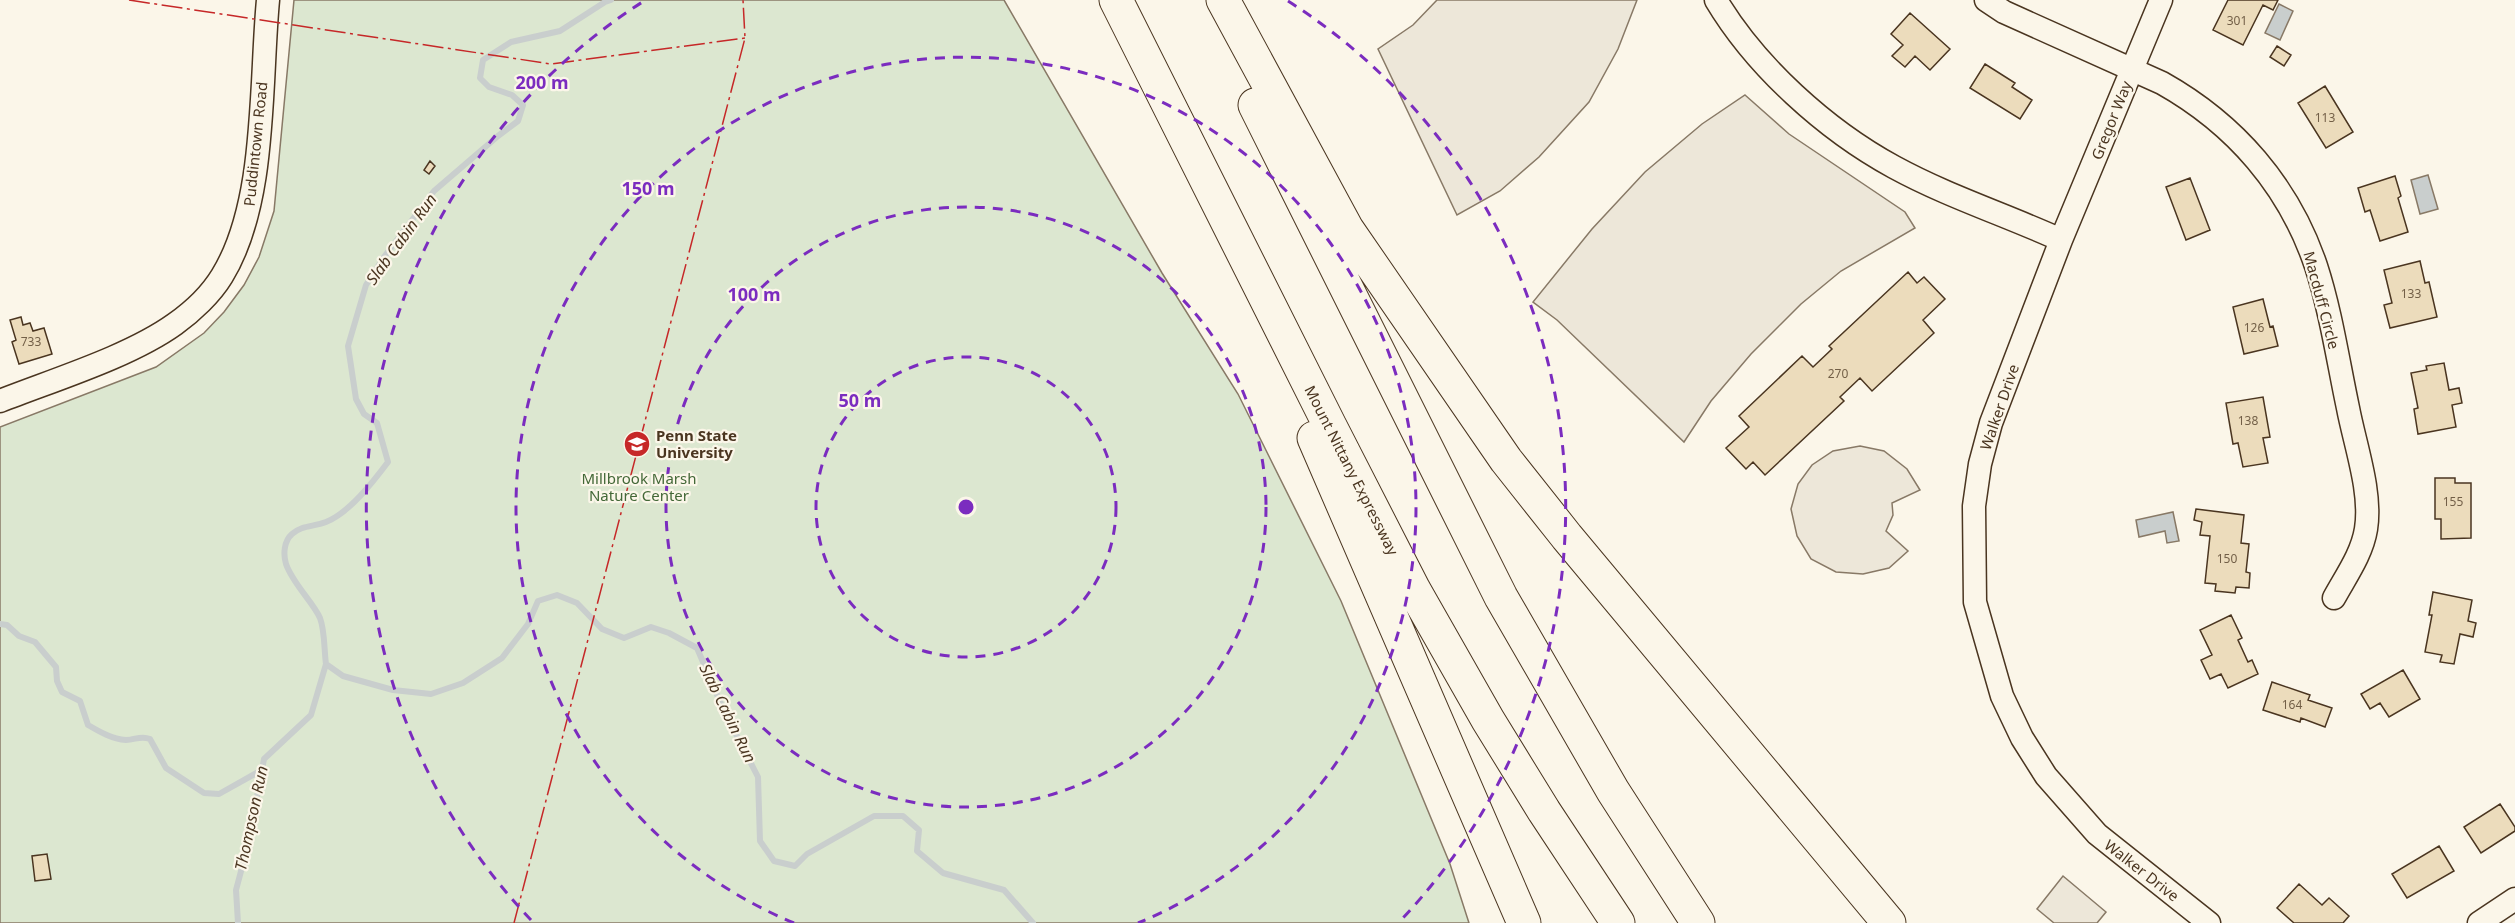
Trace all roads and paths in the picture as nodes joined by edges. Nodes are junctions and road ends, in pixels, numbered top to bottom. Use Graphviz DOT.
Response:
graph roads {
  1 [pos="268,0"];
  2 [pos="1114,0"];
  3 [pos="1203,0"];
  4 [pos="1223,0"];
  5 [pos="1716,0"];
  6 [pos="1986,0"];
  7 [pos="2161,0"];
  8 [pos="2132,71"];
  9 [pos="2061,240"];
  10 [pos="0,401"];
  11 [pos="2334,598"];
  12 [pos="2515,899"];
  13 [pos="1524,923"];
  14 [pos="1618,923"];
  15 [pos="1698,923"];
  16 [pos="1889,923"];
  17 [pos="2209,923"];
  18 [pos="2479,923"];
  1 -- 10 [label="street, Puddintown Road"];
  2 -- 13 [label="highway"];
  2 -- 14 [label="highway, Mount Nittany Expressway"];
  3 -- 15 [label="highway"];
  4 -- 16 [label="highway"];
  5 -- 9 [label="street"];
  6 -- 8 [label="street, Macduff Circle"];
  7 -- 8 [label="street, Gregor Way"];
  8 -- 9 [label="street, Gregor Way"];
  8 -- 11 [label="street, Macduff Circle"];
  9 -- 17 [label="street, Walker Drive"];
  12 -- 18 [label="street"];
}
